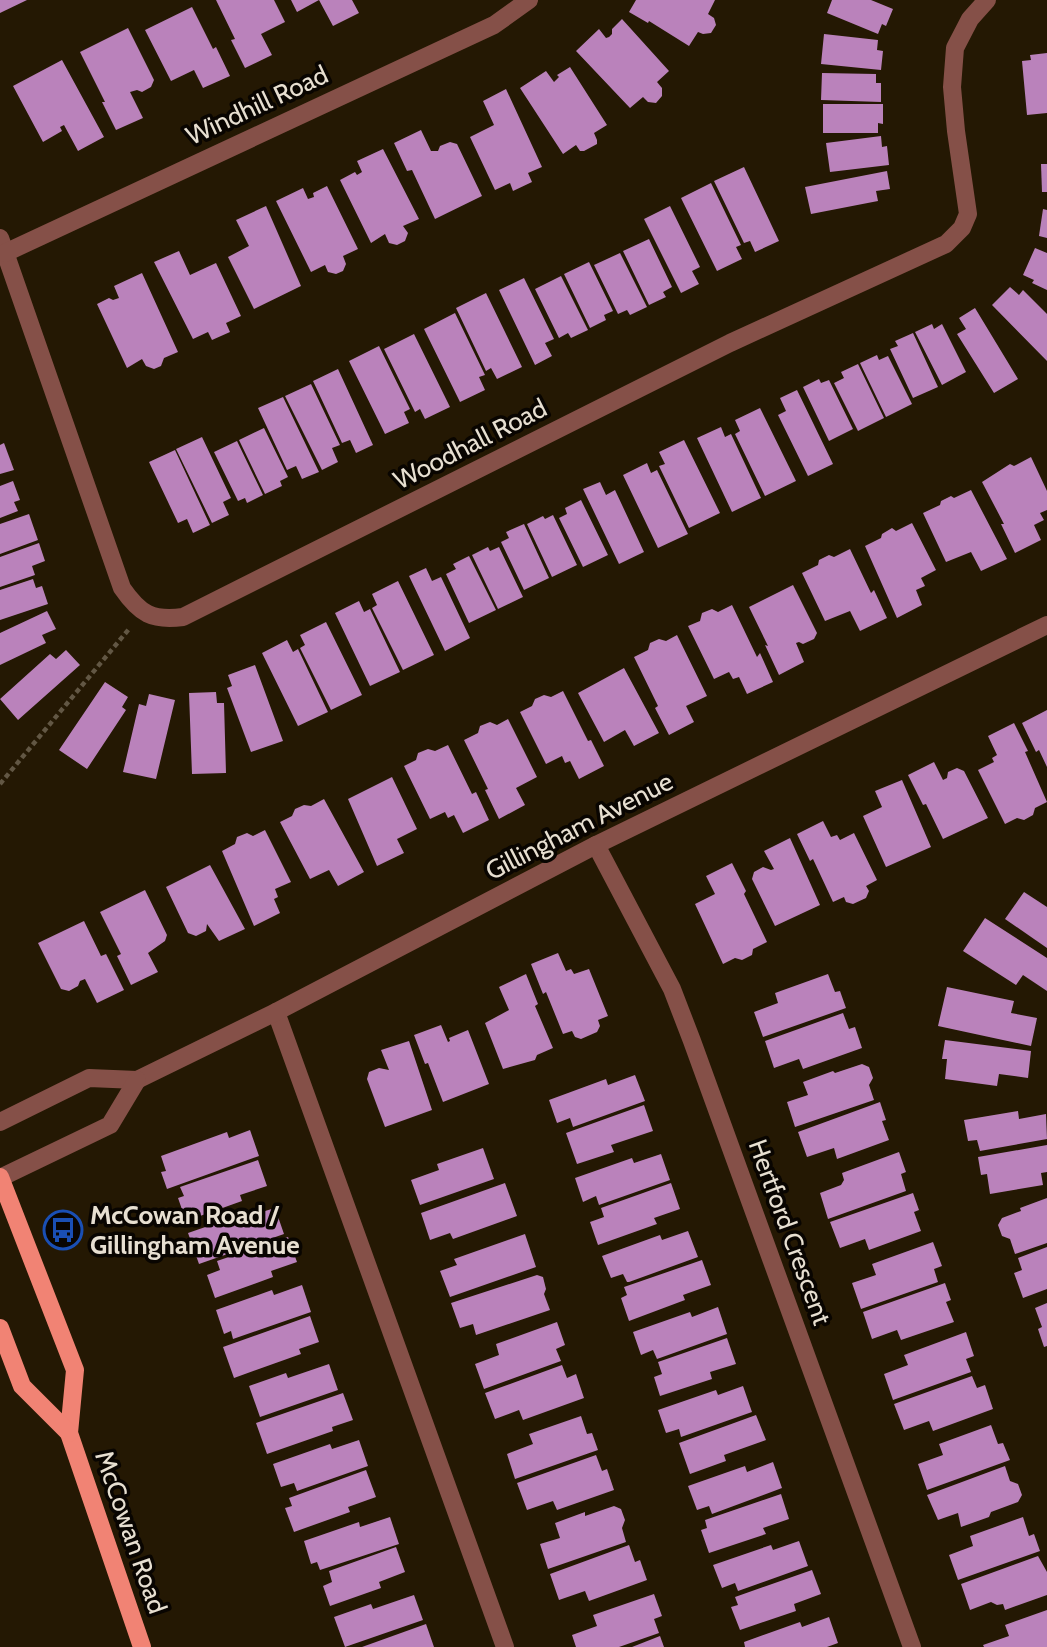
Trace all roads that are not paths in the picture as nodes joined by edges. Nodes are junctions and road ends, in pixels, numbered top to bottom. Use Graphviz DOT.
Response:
graph roads {
  1 [pos="529,0"];
  2 [pos="987,0"];
  3 [pos="3,246"];
  4 [pos="1047,625"];
  5 [pos="596,845"];
  6 [pos="276,1012"];
  7 [pos="137,1080"];
  8 [pos="0,1122"];
  9 [pos="0,1178"];
  10 [pos="0,1328"];
  11 [pos="69,1433"];
  12 [pos="142,1647"];
  13 [pos="505,1647"];
  14 [pos="912,1647"];
  1 -- 3 [label="street, Windhill Road"];
  2 -- 3 [label="street, Woodhall Road"];
  4 -- 5 [label="street, Gillingham Avenue"];
  5 -- 6 [label="street, Gillingham Avenue"];
  5 -- 14 [label="street, Hertford Crescent"];
  6 -- 7 [label="street, Gillingham Avenue"];
  6 -- 13 [label="street"];
  7 -- 8 [label="street, Gillingham Avenue"];
  7 -- 9 [label="street"];
  9 -- 11 [label="main road, McCowan Road"];
  10 -- 11 [label="main road, McCowan Road"];
  11 -- 12 [label="main road, McCowan Road"];
}
